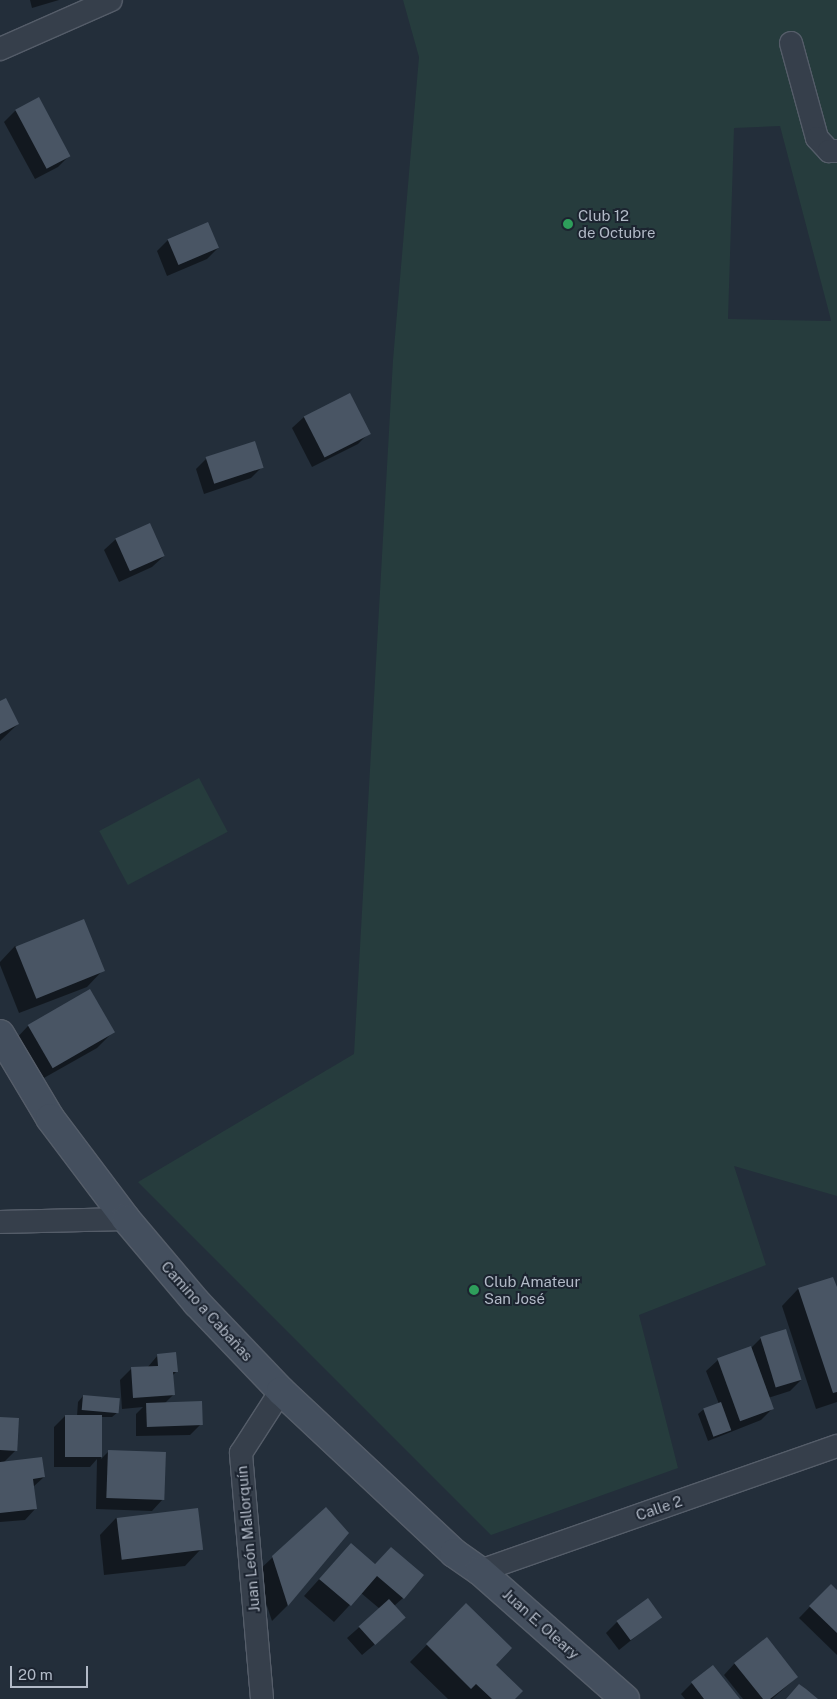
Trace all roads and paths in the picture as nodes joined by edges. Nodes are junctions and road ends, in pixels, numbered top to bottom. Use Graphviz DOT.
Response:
graph roads {
  1 [pos="111,0"];
  2 [pos="791,43"];
  3 [pos="0,49"];
  4 [pos="837,152"];
  5 [pos="0,1034"];
  6 [pos="126,1219"];
  7 [pos="0,1222"];
  8 [pos="281,1391"];
  9 [pos="837,1446"];
  10 [pos="454,1553"];
  11 [pos="480,1571"];
  12 [pos="262,1699"];
  13 [pos="625,1699"];
  1 -- 3 [label="street"];
  2 -- 4 [label="street"];
  5 -- 6 [label="street, Camino a Cabañas"];
  6 -- 7 [label="street"];
  6 -- 8 [label="street, Camino a Cabañas"];
  8 -- 10 [label="street, Camino a Cabañas"];
  8 -- 12 [label="street, Juan León Mallorquín"];
  9 -- 11 [label="street, Calle 2"];
  10 -- 11 [label="street, Juan E. Oleary"];
  11 -- 13 [label="street, Juan E. Oleary"];
}
